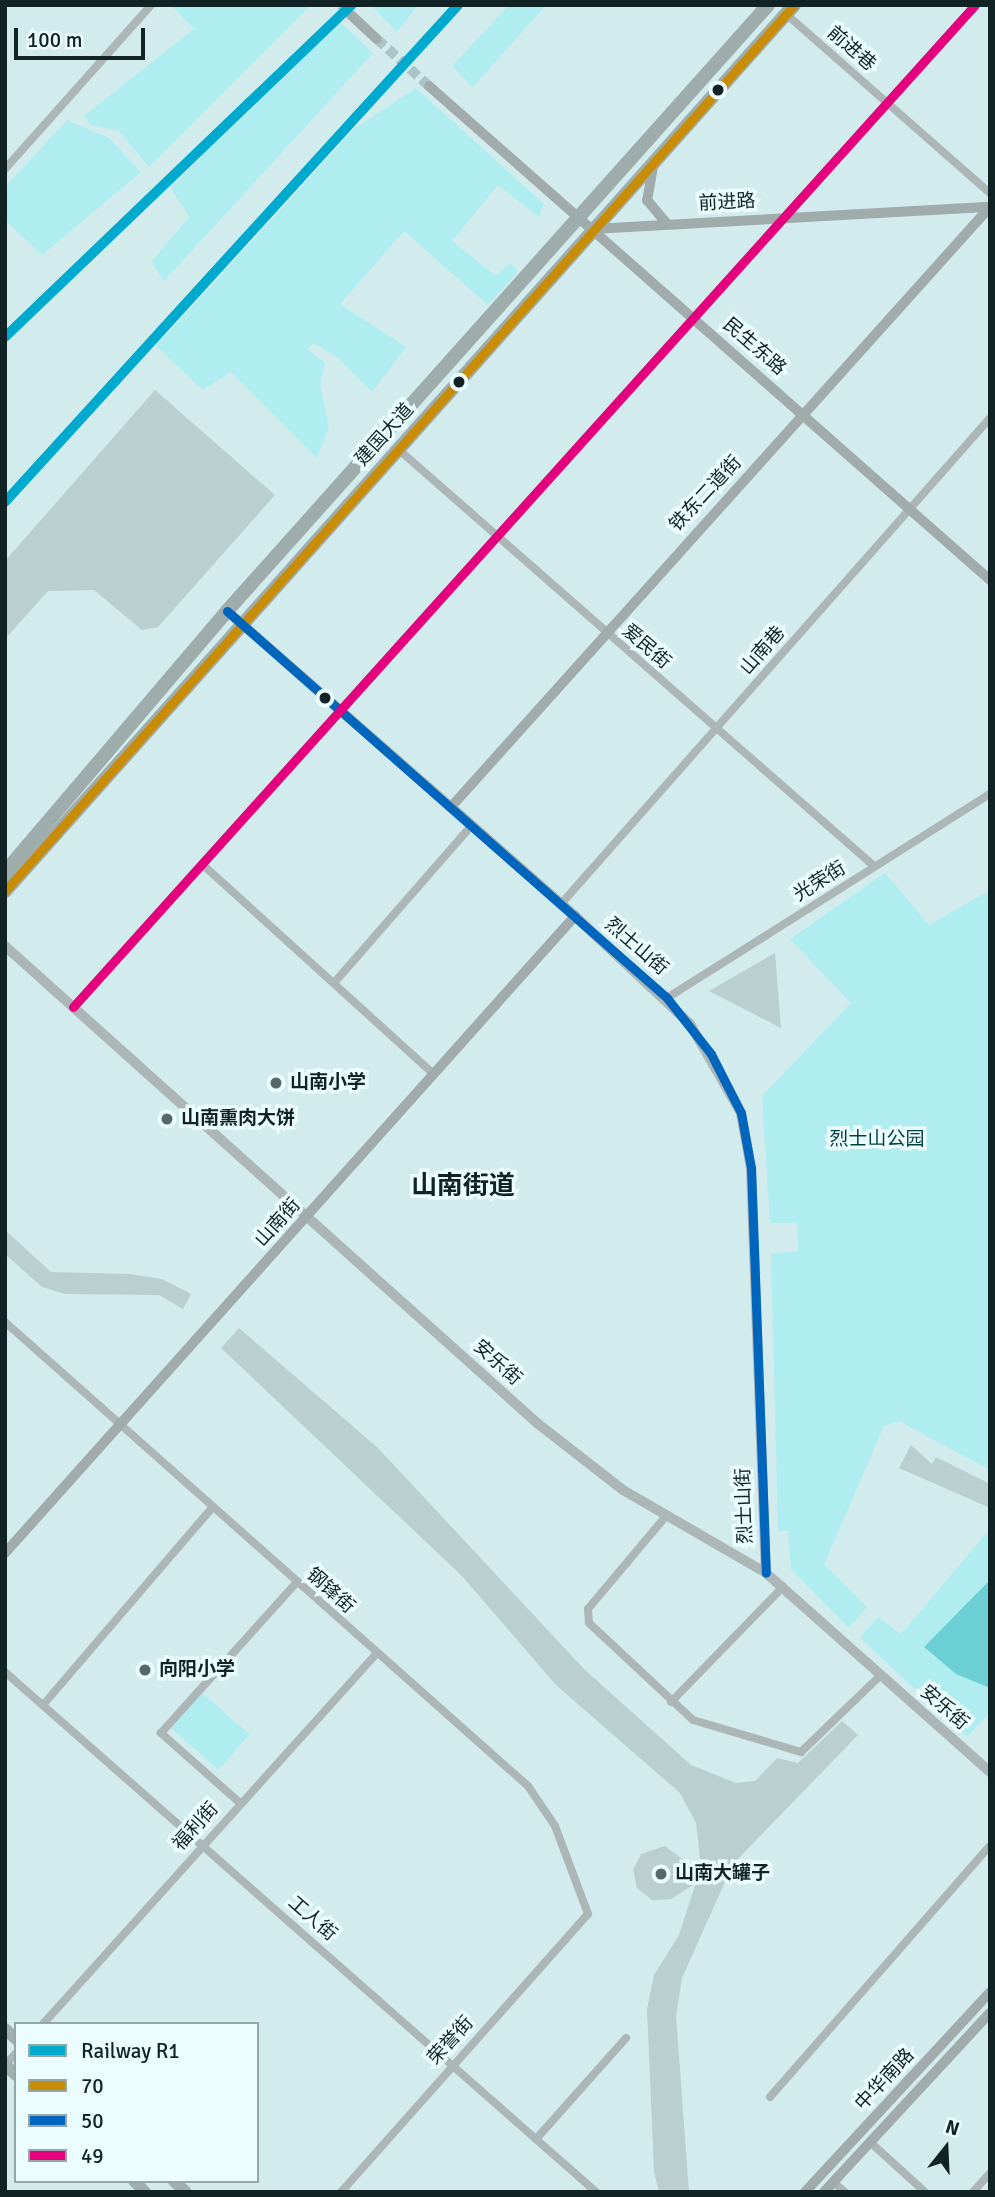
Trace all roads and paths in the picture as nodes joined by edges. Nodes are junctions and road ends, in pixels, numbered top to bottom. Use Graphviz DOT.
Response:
graph roads {
  1 [pos="151,5"];
  2 [pos="768,5"];
  3 [pos="975,5"];
  4 [pos="790,10"];
  5 [pos="351,15"];
  6 [pos="377,39"];
  7 [pos="429,86"];
  8 [pos="889,103"];
  9 [pos="674,111"];
  10 [pos="689,121"];
  11 [pos="659,155"];
  12 [pos="5,169"];
  13 [pos="990,193"];
  14 [pos="990,207"];
  15 [pos="580,217"];
  16 [pos="790,217"];
  17 [pos="667,225"];
  18 [pos="593,229"];
  19 [pos="695,319"];
  20 [pos="803,414"];
  21 [pos="990,418"];
  22 [pos="398,449"];
  23 [pos="911,508"];
  24 [pos="497,537"];
  25 [pos="990,580"];
  26 [pos="227,611"];
  27 [pos="243,624"];
  28 [pos="603,631"];
  29 [pos="340,709"];
  30 [pos="716,729"];
  31 [pos="990,794"];
  32 [pos="451,807"];
  33 [pos="471,826"];
  34 [pos="202,864"];
  35 [pos="874,866"];
  36 [pos="5,872"];
  37 [pos="5,891"];
  38 [pos="561,904"];
  39 [pos="575,916"];
  40 [pos="5,946"];
  41 [pos="334,983"];
  42 [pos="667,998"];
  43 [pos="73,1007"];
  44 [pos="434,1074"];
  45 [pos="307,1217"];
  46 [pos="5,1322"];
  47 [pos="122,1425"];
  48 [pos="213,1507"];
  49 [pos="666,1516"];
  50 [pos="5,1553"];
  51 [pos="766,1573"];
  52 [pos="297,1582"];
  53 [pos="783,1587"];
  54 [pos="376,1654"];
  55 [pos="5,1672"];
  56 [pos="880,1676"];
  57 [pos="671,1702"];
  58 [pos="43,1705"];
  59 [pos="990,1772"];
  60 [pos="240,1802"];
  61 [pos="202,1845"];
  62 [pos="990,1846"];
  63 [pos="588,1914"];
  64 [pos="990,1992"];
  65 [pos="990,2013"];
  66 [pos="45,2022"];
  67 [pos="626,2038"];
  68 [pos="453,2061"];
  69 [pos="769,2097"];
  70 [pos="537,2138"];
  71 [pos="870,2142"];
  72 [pos="990,2173"];
  73 [pos="834,2182"];
  74 [pos="341,2192"];
  75 [pos="596,2192"];
  76 [pos="805,2192"];
  77 [pos="824,2192"];
  78 [pos="845,2192"];
  79 [pos="925,2192"];
  80 [pos="973,2192"];
  1 -- 12 [label="street"];
  2 -- 9 [label="highway, 建国大道"];
  3 -- 8 [label="street"];
  4 -- 8 [label="street, 前进巷"];
  4 -- 10 [label="highway, 建国大道"];
  5 -- 6 [label="main road"];
  7 -- 15 [label="main road, 民生东路"];
  8 -- 13 [label="street, 前进巷"];
  8 -- 16 [label="street"];
  9 -- 10 [label="highway"];
  9 -- 15 [label="highway, 建国大道"];
  10 -- 11 [label="highway, 建国大道"];
  11 -- 17 [label="main road"];
  11 -- 18 [label="highway, 建国大道"];
  14 -- 16 [label="main road, 前进路"];
  14 -- 20 [label="main road, 铁东二道街"];
  15 -- 18 [label="main road, 民生东路"];
  15 -- 26 [label="highway, 建国大道"];
  16 -- 17 [label="main road, 前进路"];
  16 -- 19 [label="street"];
  17 -- 18 [label="main road, 前进路"];
  18 -- 19 [label="main road, 民生东路"];
  18 -- 22 [label="highway, 建国大道"];
  19 -- 20 [label="main road, 民生东路"];
  19 -- 24 [label="street"];
  20 -- 23 [label="main road, 民生东路"];
  20 -- 28 [label="main road, 铁东二道街"];
  21 -- 23 [label="street, 山南巷"];
  22 -- 24 [label="street, 爱民街"];
  22 -- 27 [label="highway, 建国大道"];
  23 -- 25 [label="main road, 民生东路"];
  23 -- 30 [label="street, 山南巷"];
  24 -- 28 [label="street, 爱民街"];
  24 -- 29 [label="street"];
  26 -- 27 [label="street, 烈士山街"];
  26 -- 36 [label="highway, 建国大道"];
  27 -- 29 [label="street, 烈士山街"];
  27 -- 37 [label="highway, 建国大道"];
  28 -- 30 [label="street, 爱民街"];
  28 -- 32 [label="main road, 铁东二道街"];
  29 -- 32 [label="street, 烈士山街"];
  29 -- 34 [label="street"];
  30 -- 35 [label="street, 爱民街"];
  30 -- 38 [label="street, 山南巷"];
  31 -- 35 [label="street, 光荣街"];
  32 -- 33 [label="main road, 烈士山街"];
  33 -- 38 [label="main road, 烈士山街"];
  33 -- 41 [label="street"];
  34 -- 41 [label="street"];
  34 -- 43 [label="street"];
  35 -- 42 [label="street, 光荣街"];
  38 -- 39 [label="main road, 烈士山街"];
  39 -- 42 [label="street, 烈士山街"];
  39 -- 44 [label="main road, 山南街"];
  40 -- 43 [label="street, 安乐街"];
  41 -- 44 [label="street"];
  42 -- 51 [label="street, 烈士山街"];
  43 -- 45 [label="street, 安乐街"];
  44 -- 45 [label="main road, 山南街"];
  45 -- 47 [label="main road, 山南街"];
  45 -- 49 [label="street, 安乐街"];
  46 -- 47 [label="street, 钢锋街"];
  47 -- 48 [label="street, 钢锋街"];
  47 -- 50 [label="main road, 山南街"];
  48 -- 52 [label="street, 钢锋街"];
  48 -- 58 [label="street"];
  49 -- 51 [label="street, 安乐街"];
  49 -- 57 [label="street"];
  51 -- 53 [label="street, 安乐街"];
  52 -- 54 [label="street, 钢锋街"];
  52 -- 60 [label="street"];
  53 -- 56 [label="street, 安乐街"];
  53 -- 57 [label="street"];
  54 -- 60 [label="street, 福利街"];
  54 -- 63 [label="street, 钢锋街"];
  55 -- 58 [label="street, 工人街"];
  56 -- 57 [label="street"];
  56 -- 59 [label="street, 安乐街"];
  58 -- 61 [label="street, 工人街"];
  60 -- 61 [label="street, 福利街"];
  61 -- 66 [label="street, 福利街"];
  61 -- 68 [label="street, 工人街"];
  62 -- 69 [label="street"];
  63 -- 68 [label="street, 荣誉街"];
  64 -- 76 [label="main road, 中华南路"];
  65 -- 71 [label="main road, 中华南路"];
  67 -- 70 [label="street"];
  68 -- 70 [label="street, 工人街"];
  68 -- 74 [label="street, 荣誉街"];
  70 -- 75 [label="street, 工人街"];
  71 -- 73 [label="main road, 中华南路"];
  71 -- 79 [label="street"];
  72 -- 80 [label="street"];
  73 -- 77 [label="main road, 中华南路"];
  73 -- 78 [label="street"];
}
